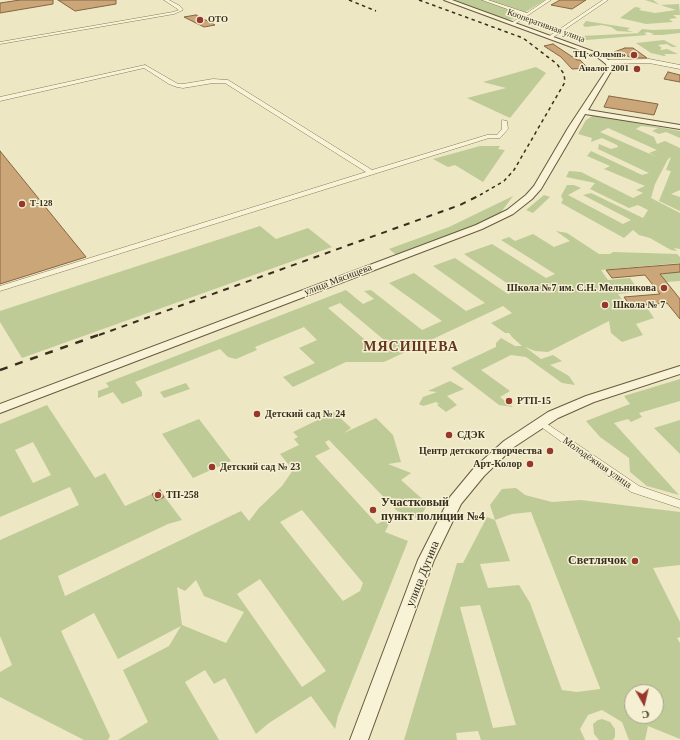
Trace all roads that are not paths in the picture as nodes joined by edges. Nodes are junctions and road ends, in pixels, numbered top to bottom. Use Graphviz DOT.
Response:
graph roads {
  1 [pos="166,0"];
  2 [pos="447,0"];
  3 [pos="484,0"];
  4 [pos="549,0"];
  5 [pos="606,0"];
  6 [pos="526,14"];
  7 [pos="513,24"];
  8 [pos="550,37"];
  9 [pos="0,44"];
  10 [pos="598,55"];
  11 [pos="625,61"];
  12 [pos="609,65"];
  13 [pos="680,67"];
  14 [pos="0,98"];
  15 [pos="583,111"];
  16 [pos="504,121"];
  17 [pos="680,127"];
  18 [pos="372,173"];
  19 [pos="0,289"];
  20 [pos="680,370"];
  21 [pos="0,409"];
  22 [pos="540,422"];
  23 [pos="680,504"];
  24 [pos="359,740"];
  1 -- 9 [label="street"];
  2 -- 7 [label="main road, Кооперативная улица"];
  3 -- 6 [label="street"];
  4 -- 6 [label="street"];
  5 -- 8 [label="street"];
  6 -- 7 [label="street"];
  7 -- 8 [label="main road, Кооперативная улица"];
  8 -- 10 [label="main road, Кооперативная улица"];
  10 -- 11 [label="street"];
  10 -- 12 [label="main road, Кооперативная улица"];
  11 -- 12 [label="street"];
  11 -- 13 [label="street"];
  12 -- 15 [label="main road, улица Мясищева"];
  14 -- 18 [label="street"];
  15 -- 17 [label="main road"];
  15 -- 21 [label="main road, улица Мясищева"];
  16 -- 18 [label="street"];
  18 -- 19 [label="street"];
  20 -- 22 [label="main road, улица Дугина"];
  22 -- 23 [label="street, Молодёжная улица"];
  22 -- 24 [label="main road, улица Дугина"];
}
